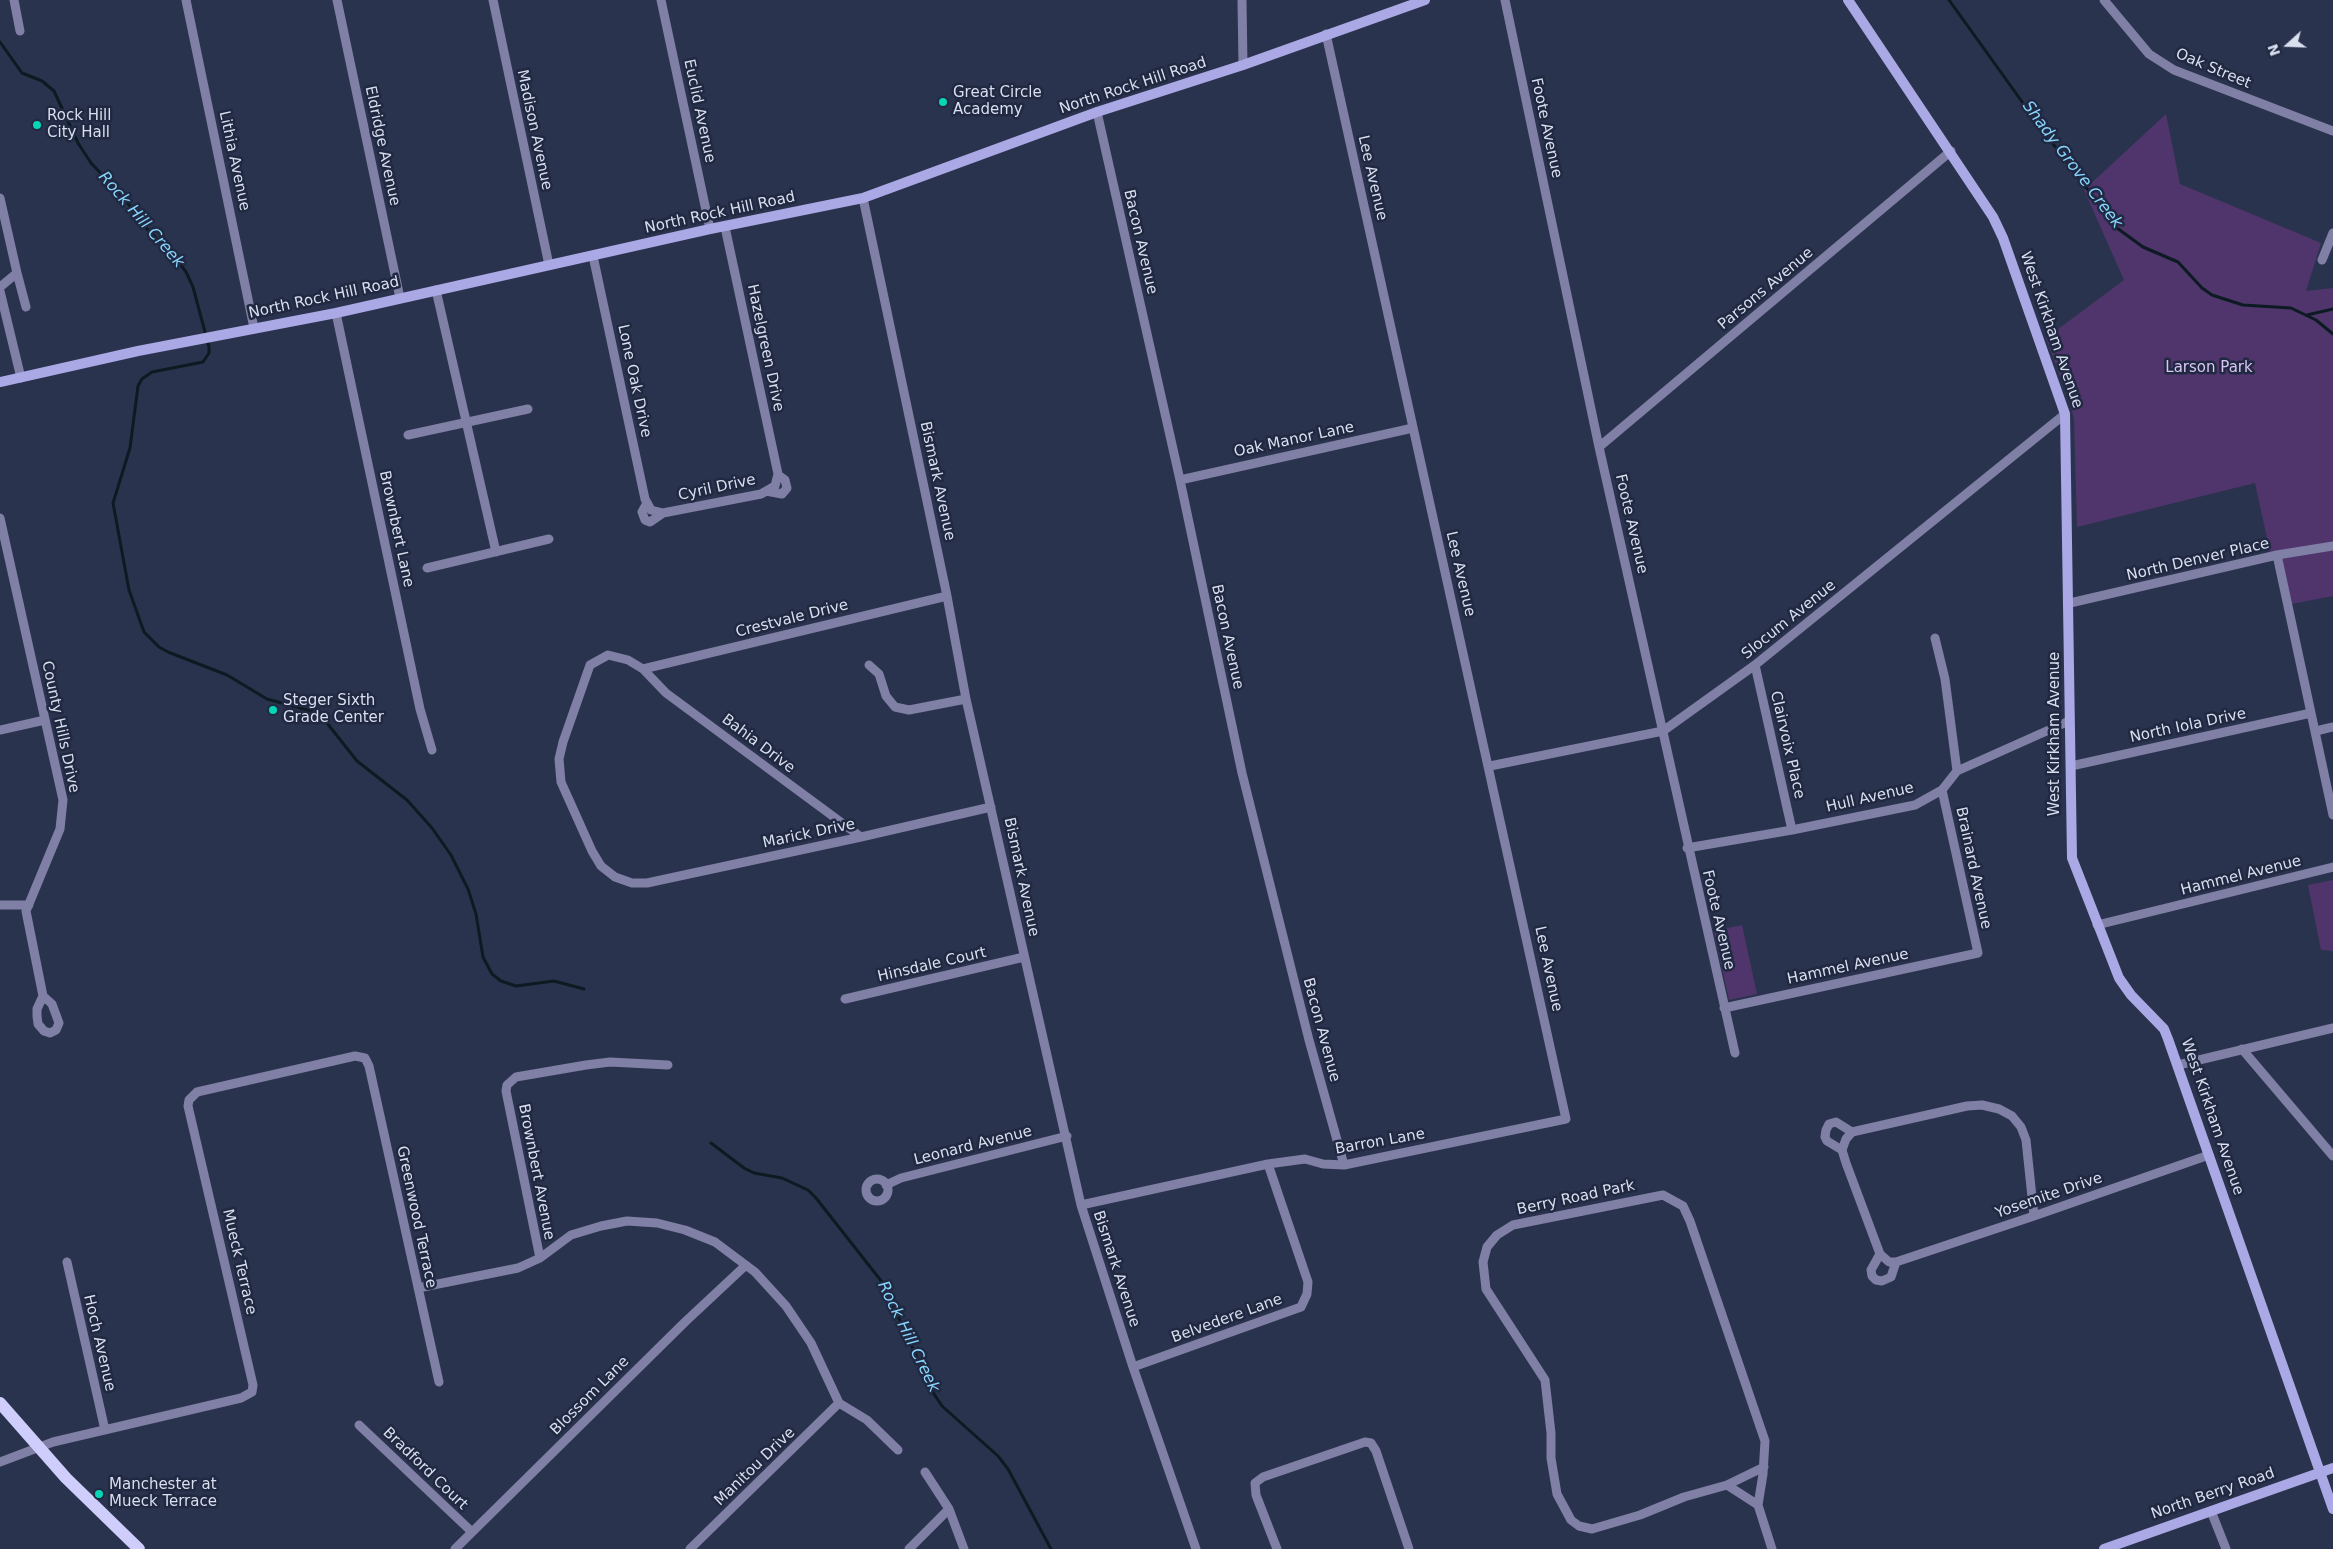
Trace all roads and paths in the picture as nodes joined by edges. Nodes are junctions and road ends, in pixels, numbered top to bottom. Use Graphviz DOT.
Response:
graph roads {
  1 [pos="14,0"];
  2 [pos="186,0"];
  3 [pos="337,0"];
  4 [pos="493,0"];
  5 [pos="660,0"];
  6 [pos="1242,0"];
  7 [pos="1425,0"];
  8 [pos="1505,0"];
  9 [pos="1848,0"];
  10 [pos="2104,0"];
  11 [pos="20,31"];
  12 [pos="1326,34"];
  13 [pos="1243,65"];
  14 [pos="1097,112"];
  15 [pos="2333,131"];
  16 [pos="1951,151"];
  17 [pos="0,198"];
  18 [pos="863,198"];
  19 [pos="725,227"];
  20 [pos="710,229"];
  21 [pos="2333,233"];
  22 [pos="593,256"];
  23 [pos="2322,260"];
  24 [pos="549,265"];
  25 [pos="17,273"];
  26 [pos="0,289"];
  27 [pos="436,290"];
  28 [pos="400,298"];
  29 [pos="26,307"];
  30 [pos="336,314"];
  31 [pos="254,328"];
  32 [pos="21,378"];
  33 [pos="0,382"];
  34 [pos="528,409"];
  35 [pos="2065,414"];
  36 [pos="466,424"];
  37 [pos="1414,428"];
  38 [pos="408,435"];
  39 [pos="1599,447"];
  40 [pos="778,474"];
  41 [pos="1180,480"];
  42 [pos="775,486"];
  43 [pos="766,491"];
  44 [pos="649,506"];
  45 [pos="0,518"];
  46 [pos="549,539"];
  47 [pos="2333,546"];
  48 [pos="496,552"];
  49 [pos="2277,555"];
  50 [pos="4,556"];
  51 [pos="427,568"];
  52 [pos="947,596"];
  53 [pos="2070,603"];
  54 [pos="1935,638"];
  55 [pos="869,665"];
  56 [pos="1755,665"];
  57 [pos="642,669"];
  58 [pos="966,699"];
  59 [pos="2311,713"];
  60 [pos="45,720"];
  61 [pos="2069,721"];
  62 [pos="2333,727"];
  63 [pos="0,730"];
  64 [pos="1662,731"];
  65 [pos="2316,731"];
  66 [pos="432,750"];
  67 [pos="1490,766"];
  68 [pos="2071,766"];
  69 [pos="1957,771"];
  70 [pos="1942,790"];
  71 [pos="991,807"];
  72 [pos="2333,815"];
  73 [pos="1792,830"];
  74 [pos="860,837"];
  75 [pos="1688,848"];
  76 [pos="2333,868"];
  77 [pos="632,883"];
  78 [pos="29,904"];
  79 [pos="0,905"];
  80 [pos="2097,924"];
  81 [pos="1978,953"];
  82 [pos="1024,957"];
  83 [pos="43,996"];
  84 [pos="845,999"];
  85 [pos="1724,1008"];
  86 [pos="2333,1028"];
  87 [pos="2242,1049"];
  88 [pos="1735,1053"];
  89 [pos="364,1058"];
  90 [pos="668,1065"];
  91 [pos="2178,1065"];
  92 [pos="1566,1119"];
  93 [pos="1852,1132"];
  94 [pos="1067,1136"];
  95 [pos="1842,1150"];
  96 [pos="2209,1155"];
  97 [pos="2333,1156"];
  98 [pos="1268,1164"];
  99 [pos="1344,1165"];
  100 [pos="886,1185"];
  101 [pos="1081,1205"];
  102 [pos="2034,1216"];
  103 [pos="1880,1254"];
  104 [pos="540,1258"];
  105 [pos="67,1262"];
  106 [pos="1893,1262"];
  107 [pos="746,1265"];
  108 [pos="418,1288"];
  109 [pos="1133,1367"];
  110 [pos="439,1382"];
  111 [pos="0,1403"];
  112 [pos="839,1403"];
  113 [pos="359,1425"];
  114 [pos="105,1430"];
  115 [pos="37,1448"];
  116 [pos="898,1450"];
  117 [pos="0,1462"];
  118 [pos="1764,1467"];
  119 [pos="2333,1468"];
  120 [pos="925,1472"];
  121 [pos="2320,1473"];
  122 [pos="1727,1485"];
  123 [pos="1758,1505"];
  124 [pos="949,1509"];
  125 [pos="2333,1510"];
  126 [pos="2211,1511"];
  127 [pos="472,1532"];
  128 [pos="139,1549"];
  129 [pos="455,1549"];
  130 [pos="690,1549"];
  131 [pos="909,1549"];
  132 [pos="964,1549"];
  133 [pos="1196,1549"];
  134 [pos="1277,1549"];
  135 [pos="1408,1549"];
  136 [pos="1772,1549"];
  137 [pos="2104,1549"];
  138 [pos="2226,1549"];
  1 -- 11 [label="street"];
  2 -- 31 [label="street, Lithia Avenue"];
  3 -- 28 [label="street, Eldridge Avenue"];
  4 -- 24 [label="street, Madison Avenue"];
  5 -- 20 [label="street, Euclid Avenue"];
  6 -- 13 [label="street"];
  7 -- 12 [label="street, North Rock Hill Road"];
  8 -- 39 [label="street, Foote Avenue"];
  9 -- 16 [label="street, West Kirkham Avenue"];
  10 -- 15 [label="street, Oak Street"];
  12 -- 13 [label="street, North Rock Hill Road"];
  12 -- 37 [label="street, Lee Avenue"];
  13 -- 14 [label="street, North Rock Hill Road"];
  14 -- 18 [label="street, North Rock Hill Road"];
  14 -- 41 [label="street, Bacon Avenue"];
  16 -- 35 [label="street, West Kirkham Avenue"];
  16 -- 39 [label="street, Parsons Avenue"];
  17 -- 25 [label="street"];
  18 -- 19 [label="street, North Rock Hill Road"];
  18 -- 52 [label="street, Bismark Avenue"];
  19 -- 20 [label="street, North Rock Hill Road"];
  19 -- 40 [label="street, Hazelgreen Drive"];
  20 -- 22 [label="street, North Rock Hill Road"];
  21 -- 23 [label="street"];
  22 -- 24 [label="street, North Rock Hill Road"];
  22 -- 44 [label="street, Lone Oak Drive"];
  24 -- 27 [label="street, North Rock Hill Road"];
  25 -- 26 [label="street"];
  25 -- 29 [label="street"];
  26 -- 32 [label="street"];
  27 -- 28 [label="street, North Rock Hill Road"];
  27 -- 36 [label="street"];
  28 -- 30 [label="street, North Rock Hill Road"];
  30 -- 31 [label="street, North Rock Hill Road"];
  30 -- 66 [label="street, Brownbert Lane"];
  31 -- 32 [label="street, North Rock Hill Road"];
  32 -- 33 [label="street, North Rock Hill Road"];
  34 -- 36 [label="street"];
  35 -- 53 [label="street, West Kirkham Avenue"];
  35 -- 56 [label="street, Slocum Avenue"];
  36 -- 38 [label="street"];
  36 -- 48 [label="street"];
  37 -- 41 [label="street, Oak Manor Lane"];
  37 -- 67 [label="street, Lee Avenue"];
  39 -- 64 [label="street, Foote Avenue"];
  40 -- 42 [label="street, Hazelgreen Drive"];
  40 -- 43 [label="street, Hazelgreen Drive"];
  41 -- 99 [label="street, Bacon Avenue"];
  42 -- 43 [label="street, Cyril Drive"];
  43 -- 44 [label="street, Cyril Drive"];
  45 -- 50 [label="street, County Hills Drive"];
  46 -- 48 [label="street"];
  47 -- 49 [label="street, North Denver Place"];
  48 -- 51 [label="street"];
  49 -- 53 [label="street, North Denver Place"];
  49 -- 59 [label="street"];
  50 -- 60 [label="street, County Hills Drive"];
  52 -- 57 [label="street, Crestvale Drive"];
  52 -- 58 [label="street, Bismark Avenue"];
  53 -- 61 [label="street, West Kirkham Avenue"];
  54 -- 69 [label="street"];
  55 -- 58 [label="street"];
  56 -- 64 [label="street, Slocum Avenue"];
  56 -- 73 [label="street, Clairvoix Place"];
  57 -- 74 [label="street, Bahia Drive"];
  57 -- 77 [label="street, Bahia Drive"];
  58 -- 71 [label="street, Bismark Avenue"];
  59 -- 65 [label="street"];
  59 -- 68 [label="street, North Iola Drive"];
  60 -- 63 [label="street"];
  60 -- 78 [label="street, County Hills Drive"];
  61 -- 68 [label="street, West Kirkham Avenue"];
  61 -- 69 [label="street, Hull Avenue"];
  62 -- 65 [label="street"];
  64 -- 67 [label="street, Slocum Avenue"];
  64 -- 75 [label="street, Foote Avenue"];
  65 -- 72 [label="street"];
  67 -- 92 [label="street, Lee Avenue"];
  68 -- 80 [label="street, West Kirkham Avenue"];
  69 -- 70 [label="street, Hull Avenue"];
  70 -- 73 [label="street, Hull Avenue"];
  70 -- 81 [label="street, Brainard Avenue"];
  71 -- 74 [label="street, Marick Drive"];
  71 -- 82 [label="street, Bismark Avenue"];
  73 -- 75 [label="street, Hull Avenue"];
  74 -- 77 [label="street, Marick Drive"];
  75 -- 85 [label="street, Foote Avenue"];
  76 -- 80 [label="street, Hammel Avenue"];
  78 -- 79 [label="street"];
  78 -- 83 [label="street, County Hills Drive"];
  80 -- 91 [label="street, West Kirkham Avenue"];
  81 -- 85 [label="street, Hammel Avenue"];
  82 -- 84 [label="street, Hinsdale Court"];
  82 -- 94 [label="street, Bismark Avenue"];
  85 -- 88 [label="street, Foote Avenue"];
  86 -- 87 [label="street"];
  87 -- 91 [label="street"];
  87 -- 97 [label="street"];
  89 -- 108 [label="street, Greenwood Terrace"];
  89 -- 114 [label="street, Mueck Terrace"];
  90 -- 104 [label="street, Brownbert Avenue"];
  91 -- 96 [label="street, West Kirkham Avenue"];
  92 -- 99 [label="street, Barron Lane"];
  93 -- 95 [label="street"];
  93 -- 95 [label="street"];
  93 -- 102 [label="street"];
  94 -- 100 [label="street, Leonard Avenue"];
  94 -- 101 [label="street, Bismark Avenue"];
  95 -- 103 [label="street"];
  96 -- 102 [label="street, Yosemite Drive"];
  96 -- 121 [label="street, West Kirkham Avenue"];
  98 -- 99 [label="street, Barron Lane"];
  98 -- 101 [label="street, Barron Lane"];
  98 -- 109 [label="street, Belvedere Lane"];
  101 -- 109 [label="street, Bismark Avenue"];
  102 -- 106 [label="street, Yosemite Drive"];
  103 -- 106 [label="street"];
  103 -- 106 [label="street"];
  104 -- 107 [label="street"];
  104 -- 108 [label="street"];
  105 -- 114 [label="street, Hoch Avenue"];
  107 -- 112 [label="street"];
  107 -- 127 [label="street, Blossom Lane"];
  108 -- 110 [label="street, Greenwood Terrace"];
  109 -- 133 [label="street, Bismark Avenue"];
  111 -- 115 [label="main road"];
  112 -- 116 [label="street"];
  112 -- 130 [label="street, Manitou Drive"];
  113 -- 127 [label="street, Bradford Court"];
  114 -- 115 [label="street, Mueck Terrace"];
  115 -- 117 [label="street, Mueck Terrace"];
  115 -- 128 [label="main road"];
  118 -- 122 [label="street, Berry Road Park"];
  118 -- 122 [label="street, Berry Road Park"];
  118 -- 123 [label="street, Berry Road Park"];
  119 -- 121 [label="street, North Berry Road"];
  120 -- 124 [label="street"];
  121 -- 125 [label="street, West Kirkham Avenue"];
  121 -- 126 [label="street, North Berry Road"];
  122 -- 123 [label="street"];
  123 -- 136 [label="street, Berry Road Park"];
  124 -- 131 [label="street"];
  124 -- 132 [label="street"];
  126 -- 137 [label="street, North Berry Road"];
  126 -- 138 [label="street"];
  127 -- 129 [label="street, Blossom Lane"];
  134 -- 135 [label="street"];
}
